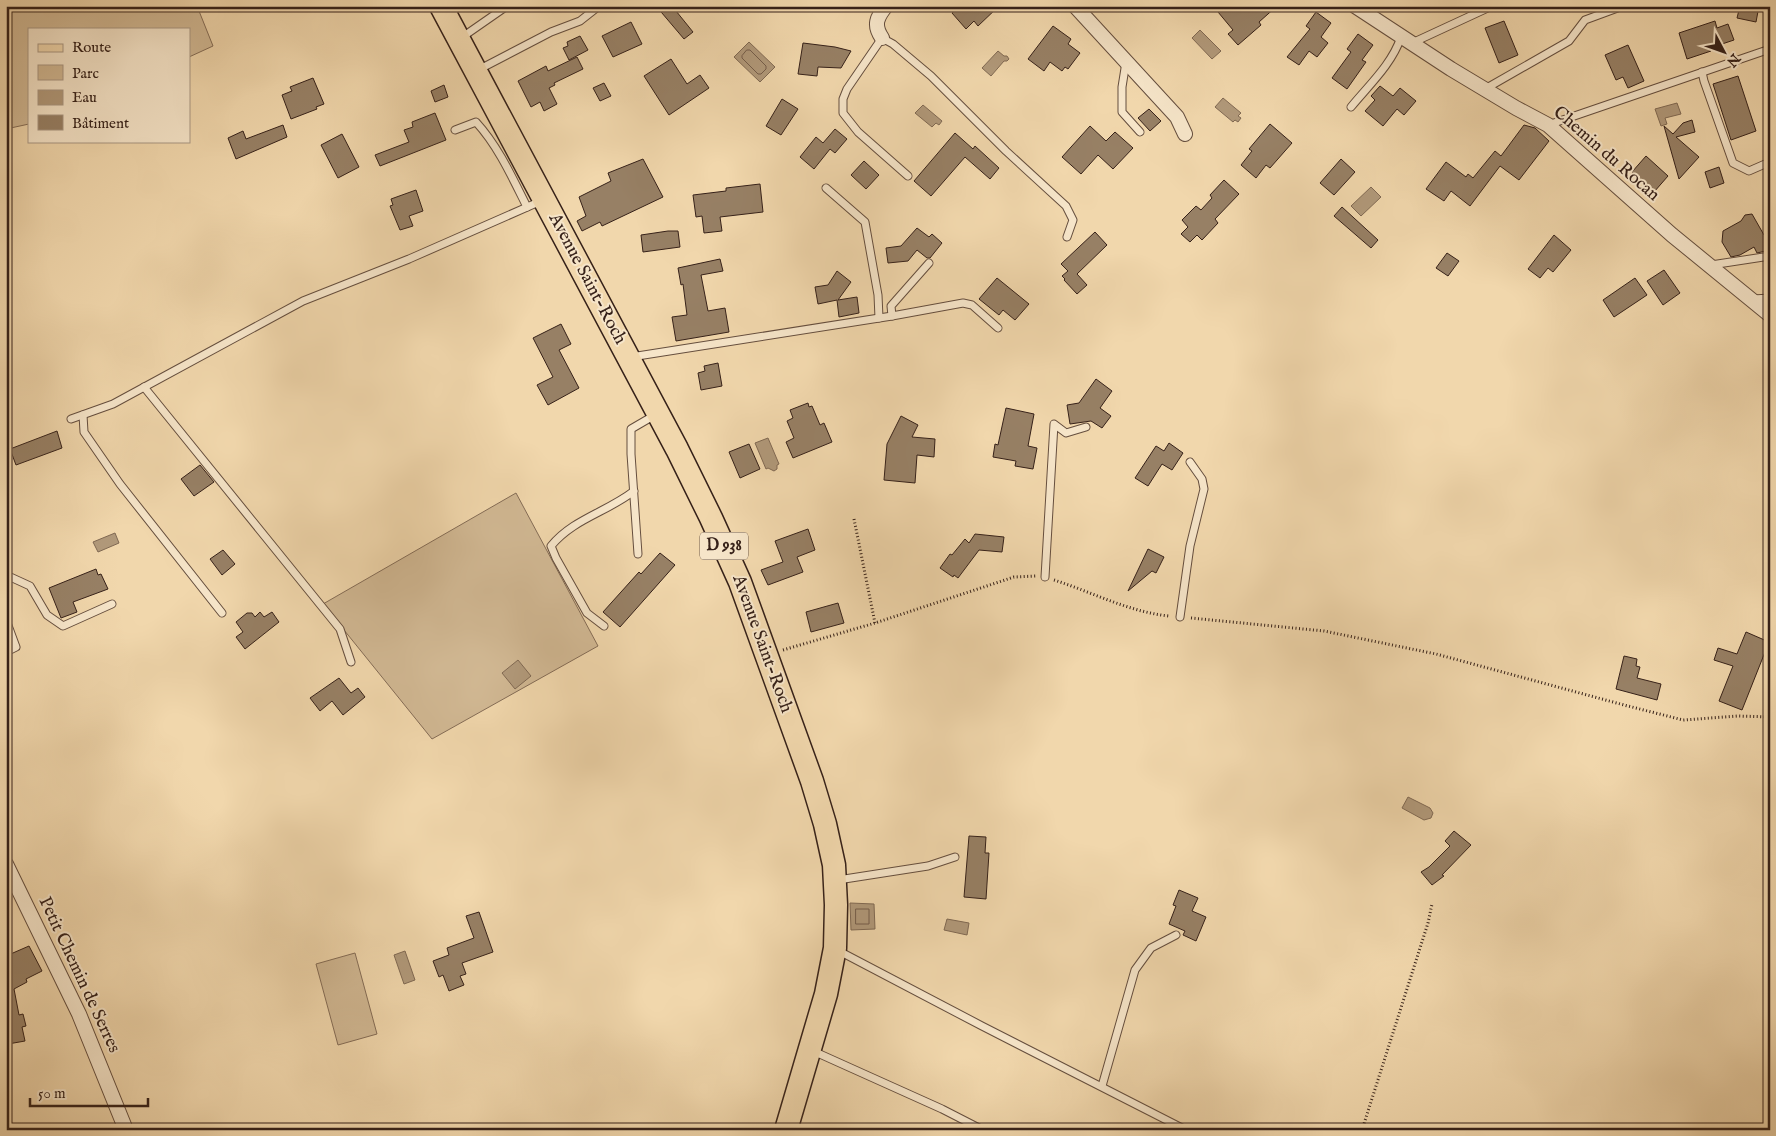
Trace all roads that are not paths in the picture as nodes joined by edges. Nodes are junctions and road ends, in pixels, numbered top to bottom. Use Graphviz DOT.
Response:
graph roads {
  1 [pos="507,6"];
  2 [pos="599,6"];
  3 [pos="886,6"];
  4 [pos="1075,6"];
  5 [pos="1355,6"];
  6 [pos="1492,6"];
  7 [pos="1623,6"];
  8 [pos="449,10"];
  9 [pos="882,38"];
  10 [pos="459,40"];
  11 [pos="1406,40"];
  12 [pos="1770,49"];
  13 [pos="1126,62"];
  14 [pos="476,72"];
  15 [pos="1702,72"];
  16 [pos="1485,89"];
  17 [pos="1351,107"];
  18 [pos="1548,125"];
  19 [pos="455,130"];
  20 [pos="1140,132"];
  21 [pos="1185,134"];
  22 [pos="1765,164"];
  23 [pos="908,176"];
  24 [pos="826,188"];
  25 [pos="535,203"];
  26 [pos="1067,237"];
  27 [pos="1770,256"];
  28 [pos="929,263"];
  29 [pos="1709,266"];
  30 [pos="1770,298"];
  31 [pos="1750,299"];
  32 [pos="1770,315"];
  33 [pos="892,316"];
  34 [pos="880,318"];
  35 [pos="998,328"];
  36 [pos="628,358"];
  37 [pos="144,387"];
  38 [pos="658,414"];
  39 [pos="83,415"];
  40 [pos="71,419"];
  41 [pos="1086,427"];
  42 [pos="1190,462"];
  43 [pos="634,491"];
  44 [pos="638,554"];
  45 [pos="6,575"];
  46 [pos="1045,577"];
  47 [pos="112,604"];
  48 [pos="222,613"];
  49 [pos="1180,617"];
  50 [pos="6,620"];
  51 [pos="604,626"];
  52 [pos="6,652"];
  53 [pos="350,662"];
  54 [pos="955,856"];
  55 [pos="6,864"];
  56 [pos="835,881"];
  57 [pos="1176,935"];
  58 [pos="835,948"];
  59 [pos="811,1050"];
  60 [pos="1102,1086"];
  61 [pos="126,1130"];
  62 [pos="786,1130"];
  63 [pos="983,1130"];
  64 [pos="1186,1130"];
  1 -- 10 [label="lane"];
  2 -- 14 [label="lane"];
  3 -- 9 [label="street"];
  4 -- 13 [label="street"];
  5 -- 11 [label="street, Chemin du Rocan"];
  6 -- 11 [label="lane"];
  7 -- 16 [label="lane"];
  8 -- 10 [label="main road, Avenue Saint-Roch / D 938"];
  9 -- 23 [label="lane"];
  9 -- 26 [label="lane"];
  10 -- 14 [label="main road, Avenue Saint-Roch / D 938"];
  11 -- 16 [label="street, Chemin du Rocan"];
  11 -- 17 [label="lane"];
  12 -- 15 [label="lane"];
  13 -- 20 [label="lane"];
  13 -- 21 [label="street"];
  14 -- 25 [label="main road, Avenue Saint-Roch / D 938"];
  15 -- 18 [label="lane"];
  15 -- 22 [label="lane"];
  16 -- 18 [label="street, Chemin du Rocan"];
  18 -- 29 [label="street, Chemin du Rocan"];
  19 -- 25 [label="lane"];
  24 -- 34 [label="lane"];
  25 -- 36 [label="main road, Avenue Saint-Roch / D 938"];
  25 -- 37 [label="lane"];
  27 -- 29 [label="lane"];
  28 -- 33 [label="lane"];
  29 -- 31 [label="street, Chemin du Rocan"];
  30 -- 31 [label="lane"];
  31 -- 32 [label="street, Chemin du Rocan"];
  33 -- 34 [label="lane"];
  33 -- 35 [label="lane"];
  34 -- 36 [label="lane"];
  36 -- 38 [label="main road, Avenue Saint-Roch / D 938"];
  37 -- 39 [label="lane"];
  37 -- 53 [label="lane"];
  38 -- 43 [label="lane"];
  38 -- 56 [label="main road, Avenue Saint-Roch / D 938"];
  39 -- 40 [label="lane"];
  39 -- 48 [label="lane"];
  41 -- 46 [label="lane"];
  42 -- 49 [label="lane"];
  43 -- 44 [label="lane"];
  43 -- 51 [label="lane"];
  45 -- 47 [label="lane"];
  50 -- 52 [label="lane"];
  54 -- 56 [label="lane"];
  55 -- 61 [label="street, Petit Chemin de Serres"];
  56 -- 58 [label="main road, Avenue Saint-Roch / D 938"];
  57 -- 60 [label="lane"];
  58 -- 59 [label="main road, Avenue Saint-Roch / D 938"];
  58 -- 60 [label="lane"];
  59 -- 62 [label="main road, Avenue Saint-Roch / D 938"];
  59 -- 63 [label="lane"];
  60 -- 64 [label="lane"];
}
